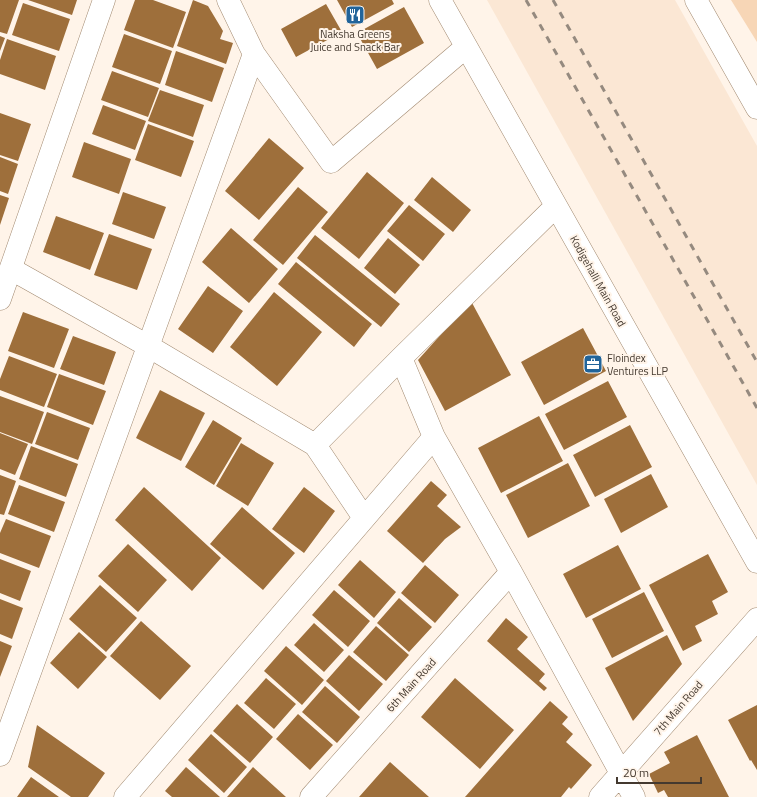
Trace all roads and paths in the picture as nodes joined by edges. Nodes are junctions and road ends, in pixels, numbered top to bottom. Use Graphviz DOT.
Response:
graph roads {
  1 [pos="104,0"];
  2 [pos="228,0"];
  3 [pos="440,0"];
  4 [pos="696,0"];
  5 [pos="466,47"];
  6 [pos="254,54"];
  7 [pos="757,108"];
  8 [pos="556,206"];
  9 [pos="11,269"];
  10 [pos="0,299"];
  11 [pos="148,346"];
  12 [pos="401,358"];
  13 [pos="434,436"];
  14 [pos="315,445"];
  15 [pos="364,518"];
  16 [pos="757,562"];
  17 [pos="511,572"];
  18 [pos="757,619"];
  19 [pos="0,755"];
  20 [pos="621,773"];
  21 [pos="125,797"];
  22 [pos="311,797"];
  23 [pos="600,797"];
  24 [pos="634,797"];
  1 -- 9 [label="street"];
  2 -- 6 [label="street"];
  3 -- 5 [label="street, Kodigehalli Main Road"];
  4 -- 7 [label="street"];
  5 -- 6 [label="street"];
  5 -- 8 [label="street, Kodigehalli Main Road"];
  6 -- 11 [label="street"];
  8 -- 12 [label="street"];
  8 -- 16 [label="street, Kodigehalli Main Road"];
  9 -- 10 [label="street"];
  9 -- 11 [label="street"];
  11 -- 14 [label="street"];
  11 -- 19 [label="street"];
  12 -- 13 [label="street"];
  12 -- 14 [label="street"];
  13 -- 15 [label="street"];
  13 -- 17 [label="street"];
  14 -- 15 [label="street"];
  15 -- 21 [label="street"];
  17 -- 20 [label="street"];
  17 -- 22 [label="street, 6th Main Road"];
  18 -- 20 [label="street, 7th Main Road"];
  20 -- 23 [label="street, 7th Main Road"];
  20 -- 24 [label="street"];
}
